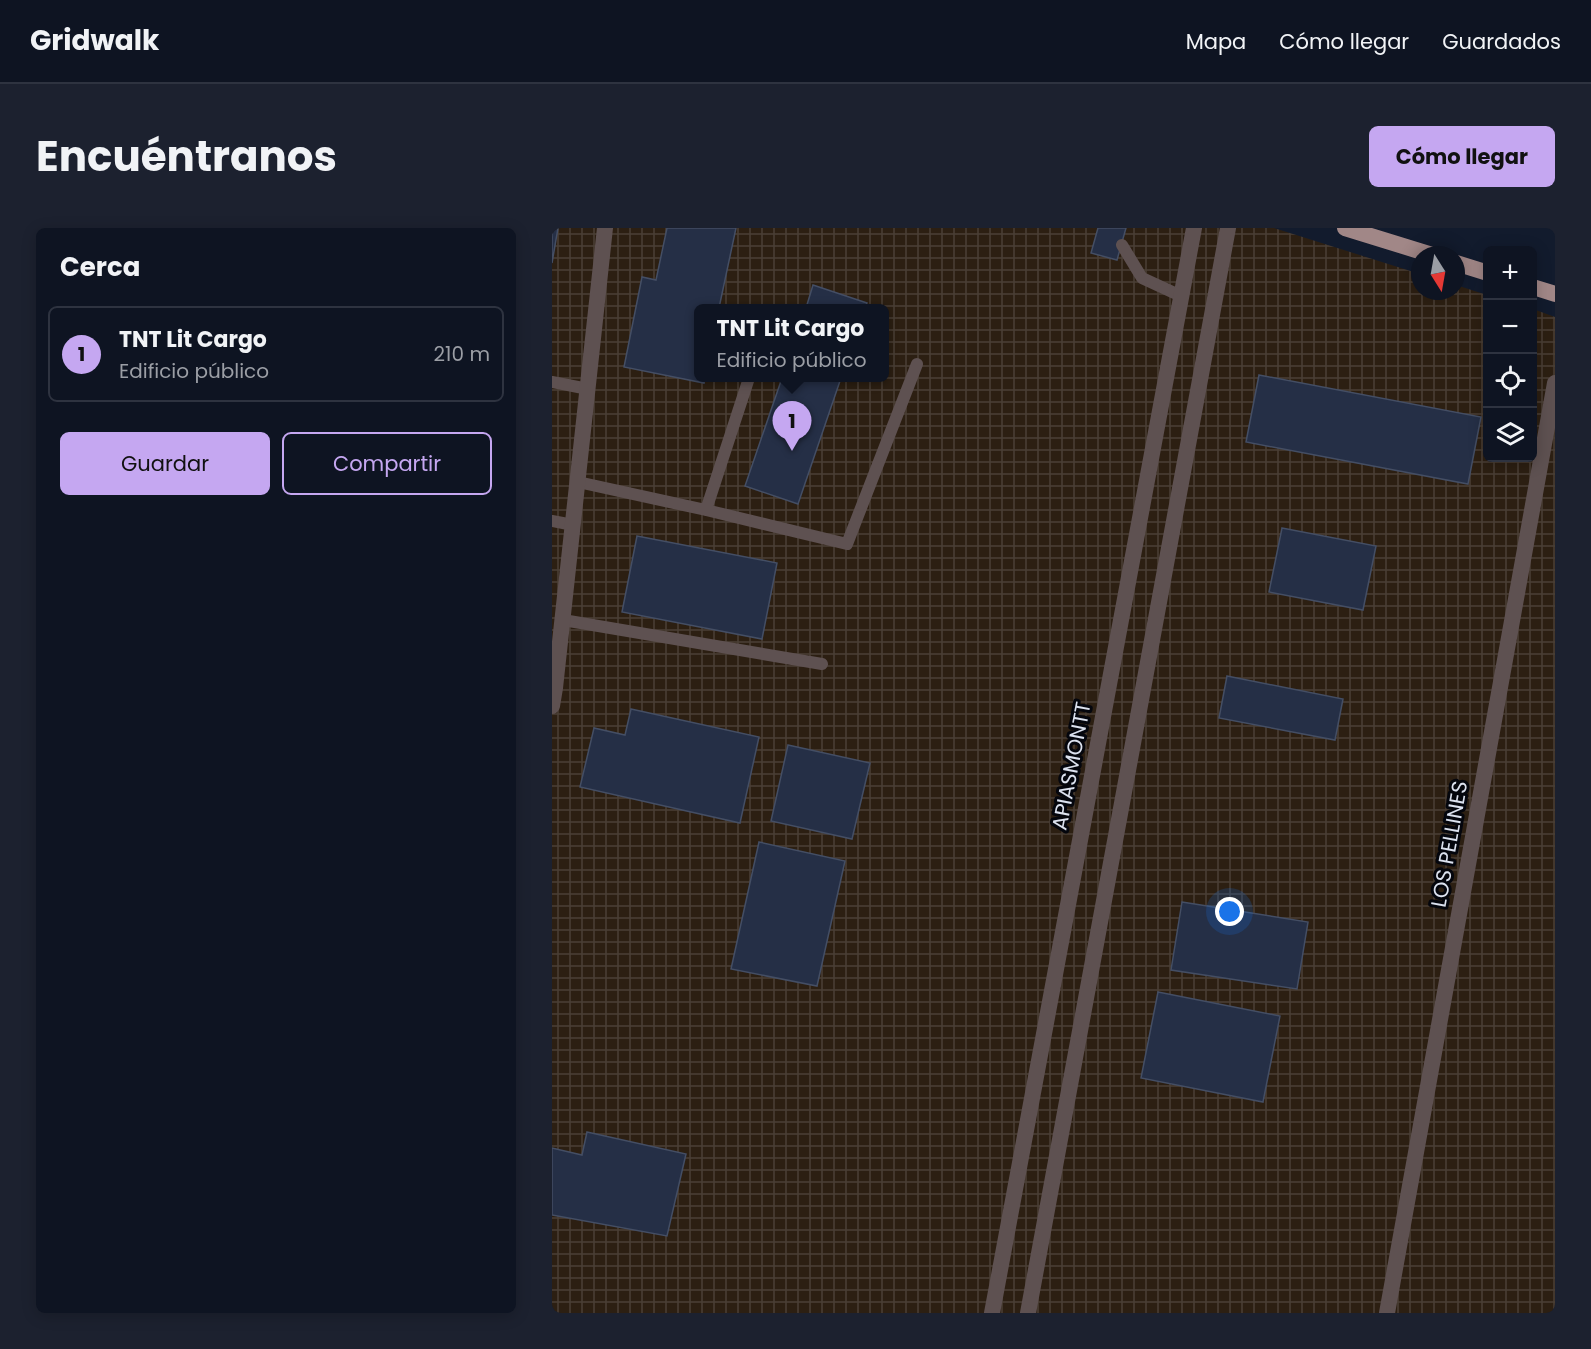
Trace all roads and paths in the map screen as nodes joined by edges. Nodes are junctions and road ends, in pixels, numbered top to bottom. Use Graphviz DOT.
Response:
graph roads {
  1 [pos="605,228"];
  2 [pos="1194,228"];
  3 [pos="1228,228"];
  4 [pos="1346,228"];
  5 [pos="1369,231"];
  6 [pos="1122,244"];
  7 [pos="1411,247"];
  8 [pos="1465,266"];
  9 [pos="1483,271"];
  10 [pos="1537,288"];
  11 [pos="1555,294"];
  12 [pos="1181,296"];
  13 [pos="917,364"];
  14 [pos="552,382"];
  15 [pos="748,382"];
  16 [pos="1555,383"];
  17 [pos="588,389"];
  18 [pos="578,482"];
  19 [pos="706,510"];
  20 [pos="552,521"];
  21 [pos="573,525"];
  22 [pos="563,620"];
  23 [pos="822,664"];
  24 [pos="552,705"];
  25 [pos="992,1313"];
  26 [pos="1028,1313"];
  27 [pos="1387,1313"];
  1 -- 17 [label="street"];
  2 -- 12 [label="street, APIASMONTT"];
  3 -- 26 [label="street"];
  4 -- 5 [label="main road"];
  5 -- 7 [label="main road"];
  6 -- 12 [label="lane"];
  8 -- 9 [label="main road"];
  10 -- 11 [label="main road"];
  12 -- 25 [label="street, APIASMONTT"];
  13 -- 19 [label="lane"];
  14 -- 17 [label="lane"];
  15 -- 19 [label="lane"];
  16 -- 27 [label="street, LOS PELLINES"];
  17 -- 18 [label="street"];
  18 -- 19 [label="lane"];
  18 -- 21 [label="street"];
  20 -- 21 [label="lane"];
  21 -- 22 [label="street"];
  22 -- 23 [label="lane"];
  22 -- 24 [label="street"];
}
